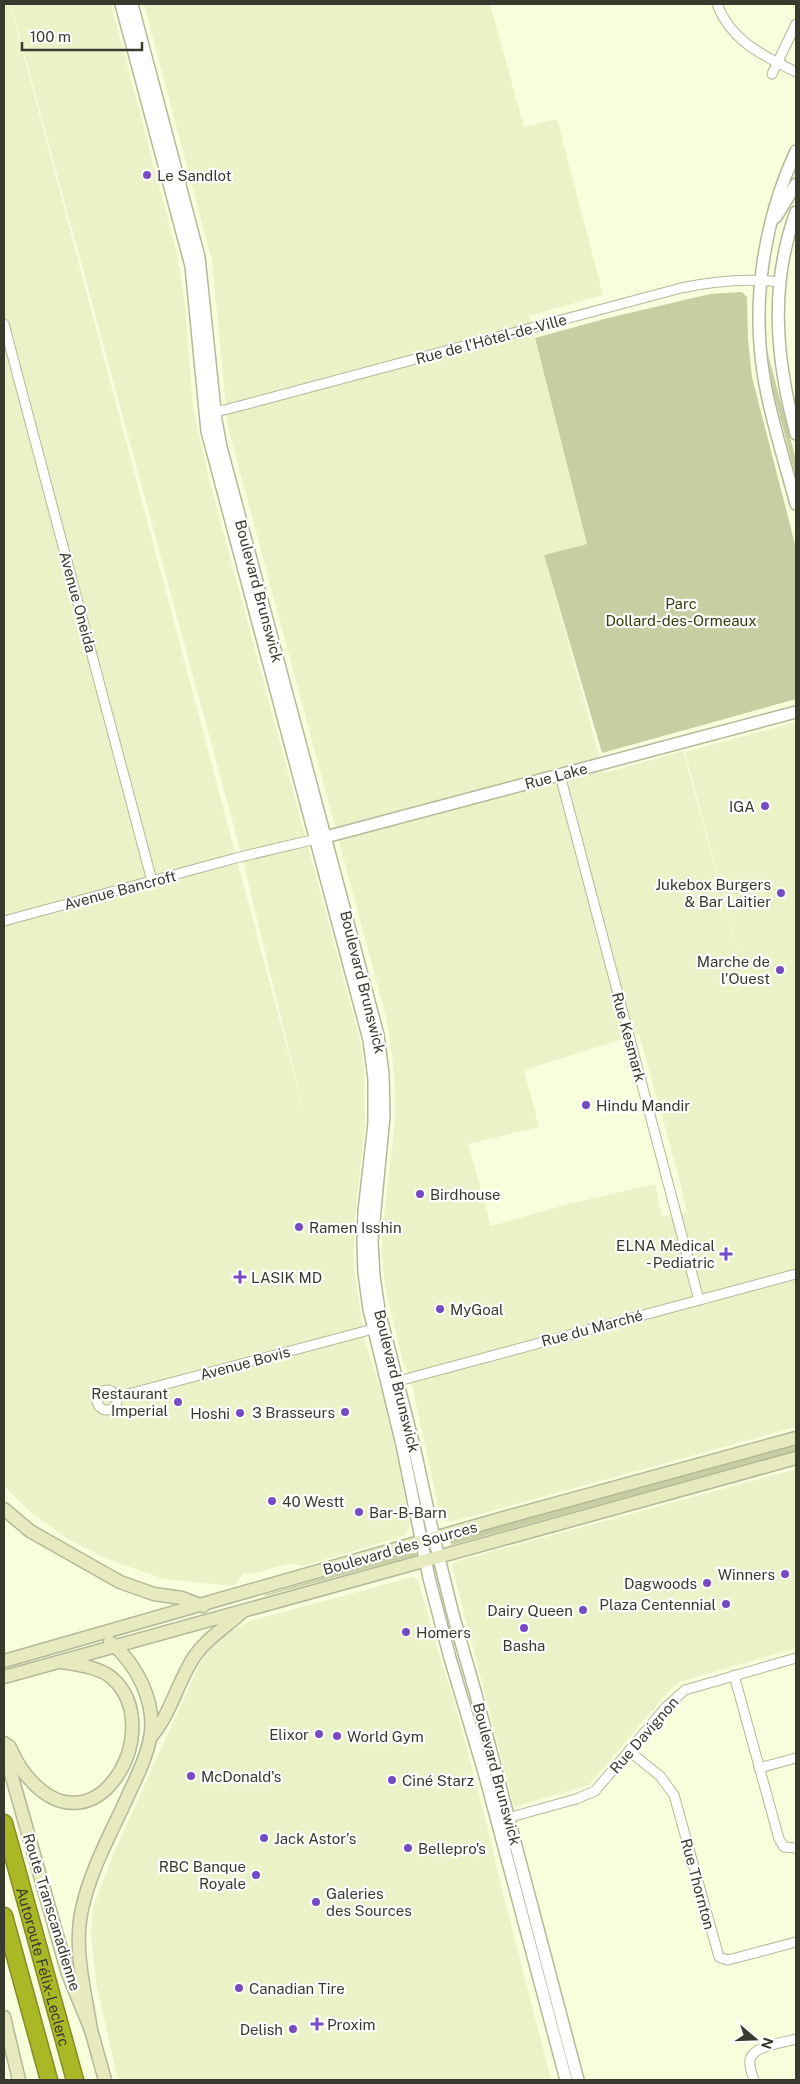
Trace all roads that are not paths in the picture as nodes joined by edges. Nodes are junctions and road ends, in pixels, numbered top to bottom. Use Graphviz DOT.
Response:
graph roads {
  1 [pos="121,4"];
  2 [pos="132,4"];
  3 [pos="716,4"];
  4 [pos="796,24"];
  5 [pos="778,63"];
  6 [pos="796,72"];
  7 [pos="772,74"];
  8 [pos="796,151"];
  9 [pos="796,184"];
  10 [pos="796,212"];
  11 [pos="772,225"];
  12 [pos="761,280"];
  13 [pos="779,282"];
  14 [pos="4,324"];
  15 [pos="210,411"];
  16 [pos="796,434"];
  17 [pos="796,504"];
  18 [pos="796,712"];
  19 [pos="560,775"];
  20 [pos="321,838"];
  21 [pos="152,881"];
  22 [pos="4,921"];
  23 [pos="796,1274"];
  24 [pos="698,1300"];
  25 [pos="373,1328"];
  26 [pos="392,1383"];
  27 [pos="117,1397"];
  28 [pos="796,1438"];
  29 [pos="796,1458"];
  30 [pos="4,1509"];
  31 [pos="428,1540"];
  32 [pos="438,1556"];
  33 [pos="425,1561"];
  34 [pos="203,1606"];
  35 [pos="242,1612"];
  36 [pos="101,1634"];
  37 [pos="114,1645"];
  38 [pos="796,1658"];
  39 [pos="4,1661"];
  40 [pos="60,1661"];
  41 [pos="734,1675"];
  42 [pos="4,1676"];
  43 [pos="4,1737"];
  44 [pos="150,1738"];
  45 [pos="4,1742"];
  46 [pos="629,1751"];
  47 [pos="796,1758"];
  48 [pos="759,1768"];
  49 [pos="509,1817"];
  50 [pos="497,1820"];
  51 [pos="4,1823"];
  52 [pos="796,1848"];
  53 [pos="4,1916"];
  54 [pos="796,1942"];
  55 [pos="4,2017"];
  56 [pos="91,2030"];
  57 [pos="4,2034"];
  58 [pos="796,2039"];
  59 [pos="10,2048"];
  60 [pos="19,2080"];
  61 [pos="49,2080"];
  62 [pos="75,2080"];
  63 [pos="105,2080"];
  64 [pos="566,2080"];
  65 [pos="578,2080"];
  66 [pos="754,2080"];
  1 -- 15 [label="street, Boulevard Brunswick"];
  2 -- 15 [label="street, Boulevard Brunswick"];
  3 -- 5 [label="street"];
  4 -- 5 [label="street"];
  5 -- 6 [label="street"];
  5 -- 7 [label="street"];
  8 -- 11 [label="street"];
  9 -- 11 [label="street"];
  10 -- 13 [label="street"];
  11 -- 12 [label="street"];
  12 -- 13 [label="street, Rue de l'Hôtel-de-Ville"];
  12 -- 15 [label="street, Rue de l'Hôtel-de-Ville"];
  12 -- 17 [label="street"];
  13 -- 16 [label="street"];
  14 -- 21 [label="street, Avenue Oneida"];
  15 -- 20 [label="street, Boulevard Brunswick"];
  18 -- 19 [label="street, Rue Lake"];
  19 -- 20 [label="street, Rue Lake"];
  19 -- 24 [label="street, Rue Kesmark"];
  20 -- 21 [label="street, Avenue Bancroft"];
  20 -- 25 [label="street, Boulevard Brunswick"];
  20 -- 26 [label="street, Boulevard Brunswick"];
  21 -- 22 [label="street, Avenue Bancroft"];
  23 -- 24 [label="street, Rue du Marché"];
  24 -- 26 [label="street, Rue du Marché"];
  25 -- 26 [label="street, Boulevard Brunswick"];
  25 -- 27 [label="street, Avenue Bovis"];
  26 -- 31 [label="street, Boulevard Brunswick"];
  28 -- 31 [label="main road, Boulevard des Sources"];
  29 -- 32 [label="main road, Boulevard des Sources"];
  30 -- 34 [label="main road"];
  31 -- 32 [label="street, Boulevard Brunswick"];
  31 -- 33 [label="street, Boulevard Brunswick"];
  31 -- 34 [label="main road, Boulevard des Sources"];
  32 -- 33 [label="main road, Boulevard des Sources"];
  32 -- 49 [label="street, Boulevard Brunswick"];
  33 -- 35 [label="main road, Boulevard des Sources"];
  33 -- 50 [label="street, Boulevard Brunswick"];
  34 -- 36 [label="main road, Boulevard des Sources"];
  35 -- 37 [label="main road, Boulevard des Sources"];
  35 -- 44 [label="main road"];
  36 -- 37 [label="main road"];
  36 -- 39 [label="main road, Boulevard des Sources"];
  37 -- 40 [label="main road, Boulevard des Sources"];
  37 -- 44 [label="main road"];
  38 -- 41 [label="street, Rue Davignon"];
  40 -- 42 [label="main road, Boulevard des Sources"];
  40 -- 43 [label="main road"];
  41 -- 46 [label="street, Rue Davignon"];
  41 -- 48 [label="street"];
  44 -- 56 [label="main road"];
  45 -- 56 [label="main road, Route Transcanadienne"];
  46 -- 49 [label="street, Rue Davignon"];
  46 -- 54 [label="street, Rue Thornton"];
  47 -- 48 [label="street"];
  48 -- 52 [label="street"];
  49 -- 50 [label="street, Rue Davignon"];
  49 -- 65 [label="street, Boulevard Brunswick"];
  50 -- 64 [label="street, Boulevard Brunswick"];
  51 -- 62 [label="highway, Autoroute Félix-Leclerc"];
  53 -- 61 [label="highway, Autoroute Félix-Leclerc"];
  55 -- 59 [label="main road"];
  56 -- 63 [label="main road, Route Transcanadienne"];
  57 -- 59 [label="main road"];
  58 -- 66 [label="street"];
  59 -- 60 [label="main road"];
}
